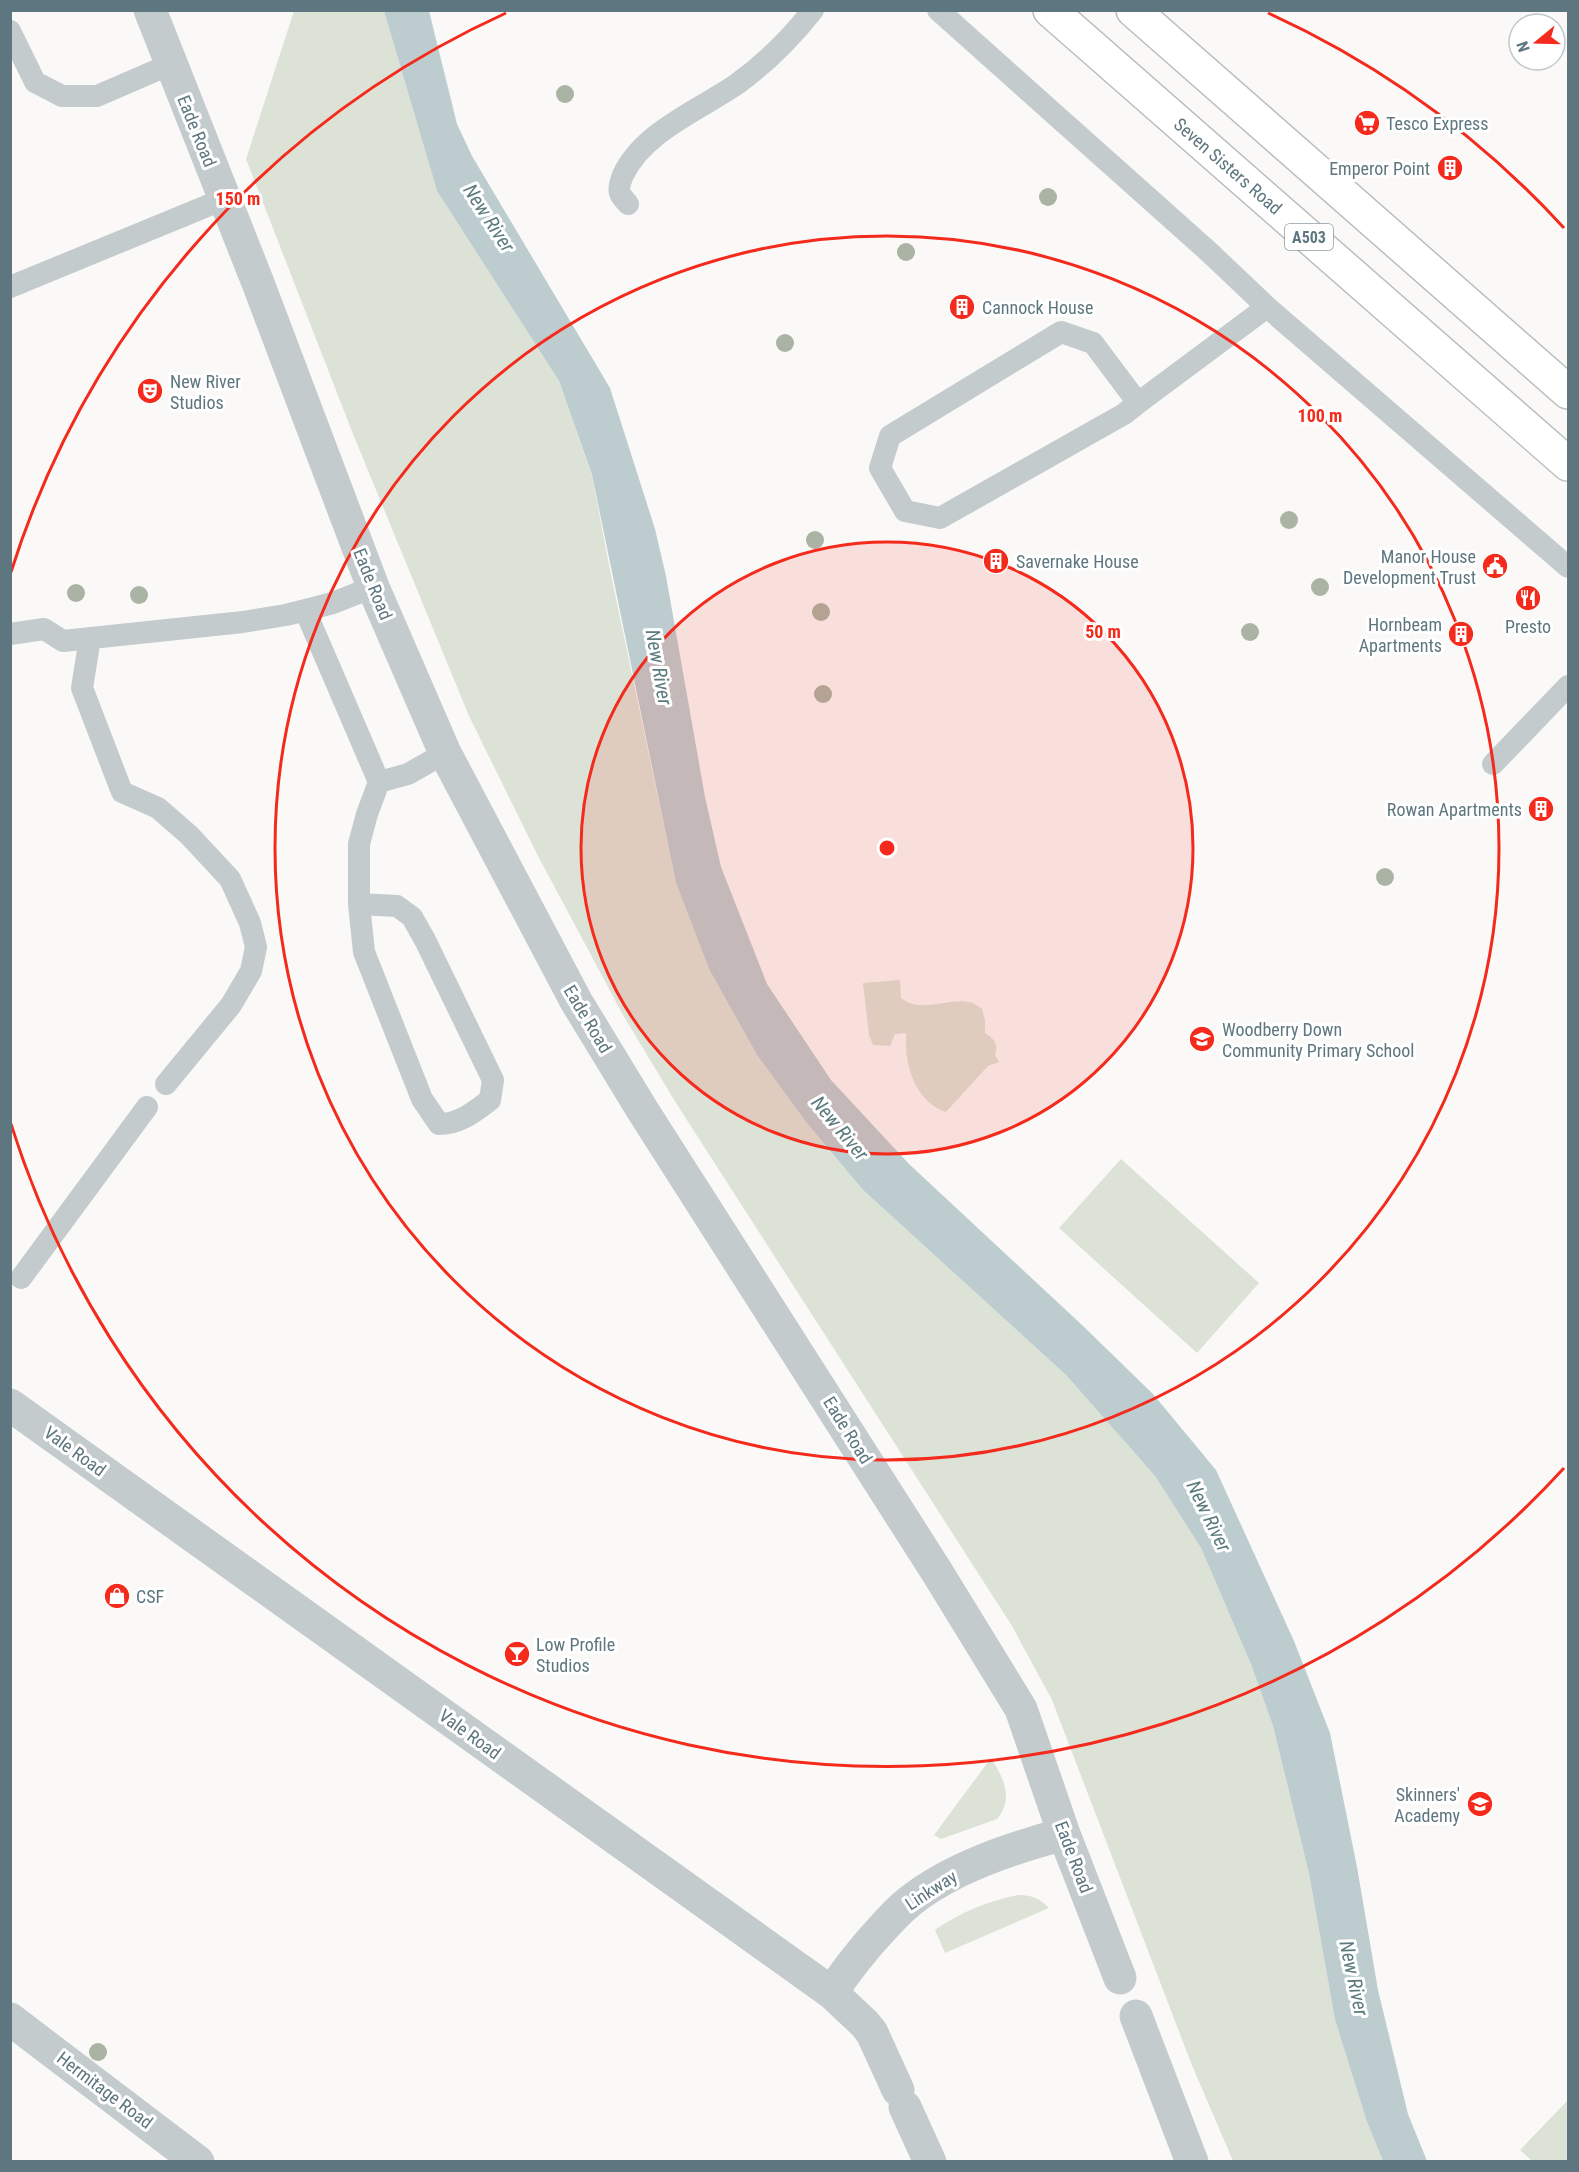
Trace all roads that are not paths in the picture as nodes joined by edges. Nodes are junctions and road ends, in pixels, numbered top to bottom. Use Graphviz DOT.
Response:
graph roads {
  1 [pos="150,10"];
  2 [pos="813,10"];
  3 [pos="938,10"];
  4 [pos="1050,10"];
  5 [pos="1133,10"];
  6 [pos="10,31"];
  7 [pos="171,64"];
  8 [pos="224,199"];
  9 [pos="628,204"];
  10 [pos="10,287"];
  11 [pos="1267,307"];
  12 [pos="1569,392"];
  13 [pos="1138,404"];
  14 [pos="1569,464"];
  15 [pos="1569,567"];
  16 [pos="373,587"];
  17 [pos="305,610"];
  18 [pos="10,634"];
  19 [pos="90,638"];
  20 [pos="1569,686"];
  21 [pos="445,753"];
  22 [pos="1493,764"];
  23 [pos="379,782"];
  24 [pos="359,904"];
  25 [pos="166,1084"];
  26 [pos="147,1107"];
  27 [pos="21,1278"];
  28 [pos="10,1405"];
  29 [pos="1064,1834"];
  30 [pos="1120,1978"];
  31 [pos="832,1994"];
  32 [pos="1137,2016"];
  33 [pos="10,2019"];
  34 [pos="186,2158"];
  35 [pos="930,2162"];
  36 [pos="1192,2162"];
  1 -- 7 [label="street, Eade Road"];
  2 -- 9 [label="lane"];
  3 -- 11 [label="lane"];
  4 -- 14 [label="highway, Seven Sisters Road / A503"];
  5 -- 12 [label="highway"];
  6 -- 7 [label="lane"];
  7 -- 8 [label="street, Eade Road"];
  8 -- 10 [label="lane"];
  8 -- 16 [label="street, Eade Road"];
  11 -- 13 [label="lane"];
  11 -- 15 [label="lane"];
  13 -- 13 [label="lane"];
  16 -- 17 [label="lane"];
  16 -- 21 [label="street, Eade Road"];
  17 -- 19 [label="lane"];
  17 -- 23 [label="lane"];
  18 -- 19 [label="lane"];
  19 -- 25 [label="lane"];
  20 -- 22 [label="lane"];
  21 -- 23 [label="lane"];
  21 -- 29 [label="street, Eade Road"];
  23 -- 24 [label="lane"];
  24 -- 24 [label="lane"];
  26 -- 27 [label="lane"];
  28 -- 31 [label="street, Vale Road"];
  29 -- 30 [label="street, Eade Road"];
  29 -- 31 [label="street, Linkway"];
  31 -- 35 [label="street, Vale Road"];
  32 -- 36 [label="street"];
  33 -- 34 [label="street, Hermitage Road"];
}
